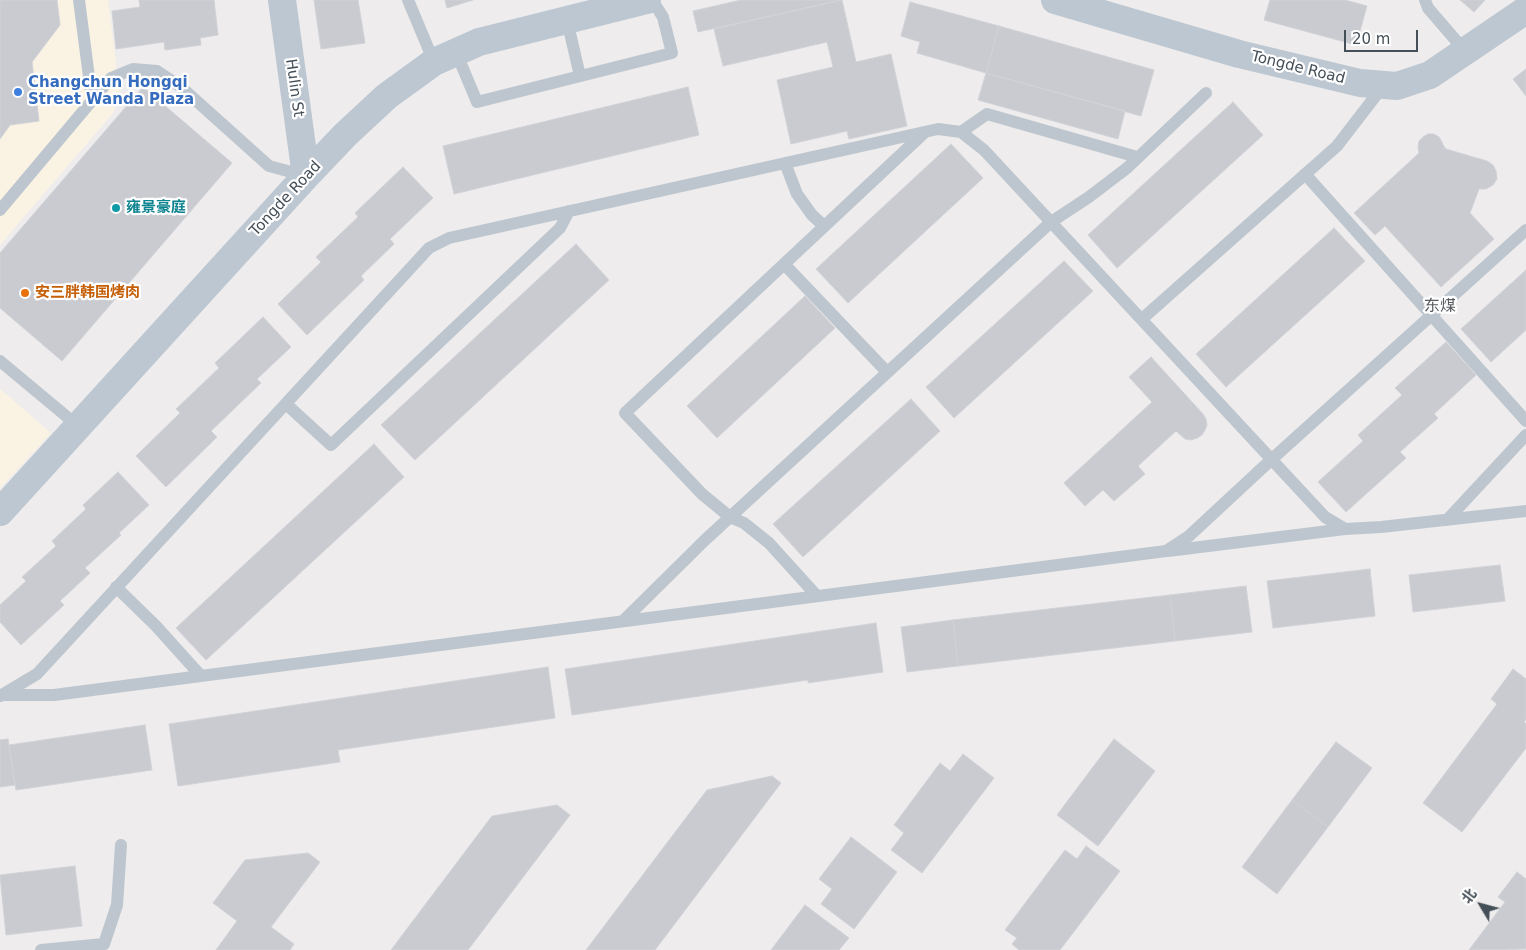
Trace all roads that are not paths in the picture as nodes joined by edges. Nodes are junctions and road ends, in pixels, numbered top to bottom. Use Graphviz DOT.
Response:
graph roads {
  1 [pos="79,0"];
  2 [pos="282,0"];
  3 [pos="408,0"];
  4 [pos="647,0"];
  5 [pos="652,0"];
  6 [pos="1055,0"];
  7 [pos="1424,0"];
  8 [pos="1526,10"];
  9 [pos="567,20"];
  10 [pos="1464,51"];
  11 [pos="445,57"];
  12 [pos="580,76"];
  13 [pos="1384,85"];
  14 [pos="1206,93"];
  15 [pos="92,100"];
  16 [pos="926,131"];
  17 [pos="961,132"];
  18 [pos="1138,158"];
  19 [pos="785,163"];
  20 [pos="1305,174"];
  21 [pos="306,176"];
  22 [pos="0,210"];
  23 [pos="569,211"];
  24 [pos="1051,222"];
  25 [pos="824,226"];
  26 [pos="1526,230"];
  27 [pos="784,264"];
  28 [pos="1432,314"];
  29 [pos="1142,319"];
  30 [pos="0,361"];
  31 [pos="887,372"];
  32 [pos="286,404"];
  33 [pos="1526,421"];
  34 [pos="78,426"];
  35 [pos="1526,435"];
  36 [pos="1272,459"];
  37 [pos="1526,511"];
  38 [pos="0,512"];
  39 [pos="730,517"];
  40 [pos="1447,520"];
  41 [pos="1345,529"];
  42 [pos="1166,551"];
  43 [pos="116,587"];
  44 [pos="816,596"];
  45 [pos="623,621"];
  46 [pos="201,676"];
  47 [pos="2,695"];
  48 [pos="121,845"];
  49 [pos="105,947"];
  50 [pos="41,950"];
  1 -- 15 [label="lane"];
  2 -- 21 [label="street, Hulin St"];
  3 -- 11 [label="lane"];
  4 -- 9 [label="street, Tongde Road"];
  5 -- 12 [label="lane"];
  6 -- 13 [label="street, Tongde Road"];
  7 -- 10 [label="lane"];
  8 -- 10 [label="street, Tongde Road"];
  9 -- 11 [label="street, Tongde Road"];
  9 -- 12 [label="lane"];
  10 -- 13 [label="street, Tongde Road"];
  11 -- 12 [label="lane"];
  11 -- 21 [label="street, Tongde Road"];
  13 -- 20 [label="lane"];
  14 -- 18 [label="lane"];
  15 -- 21 [label="lane"];
  15 -- 22 [label="lane"];
  16 -- 17 [label="lane"];
  16 -- 19 [label="lane"];
  16 -- 25 [label="lane"];
  17 -- 18 [label="lane"];
  17 -- 24 [label="lane"];
  18 -- 24 [label="lane"];
  19 -- 23 [label="lane"];
  19 -- 25 [label="lane"];
  20 -- 28 [label="lane"];
  20 -- 29 [label="lane"];
  21 -- 34 [label="street, Tongde Road"];
  23 -- 32 [label="lane"];
  23 -- 32 [label="lane"];
  24 -- 29 [label="lane"];
  24 -- 31 [label="lane"];
  25 -- 27 [label="lane"];
  26 -- 28 [label="lane"];
  27 -- 31 [label="lane"];
  27 -- 39 [label="lane"];
  28 -- 33 [label="lane"];
  28 -- 36 [label="lane"];
  29 -- 36 [label="lane"];
  30 -- 34 [label="lane"];
  31 -- 39 [label="lane"];
  32 -- 43 [label="lane"];
  34 -- 38 [label="street, Tongde Road"];
  35 -- 40 [label="lane"];
  36 -- 41 [label="lane"];
  36 -- 42 [label="lane"];
  37 -- 40 [label="lane"];
  39 -- 44 [label="lane"];
  39 -- 45 [label="lane"];
  40 -- 41 [label="lane"];
  41 -- 42 [label="lane"];
  42 -- 44 [label="lane"];
  43 -- 46 [label="lane"];
  43 -- 47 [label="lane"];
  44 -- 45 [label="lane"];
  45 -- 46 [label="lane"];
  46 -- 47 [label="lane"];
  48 -- 49 [label="lane"];
  49 -- 50 [label="lane"];
}
